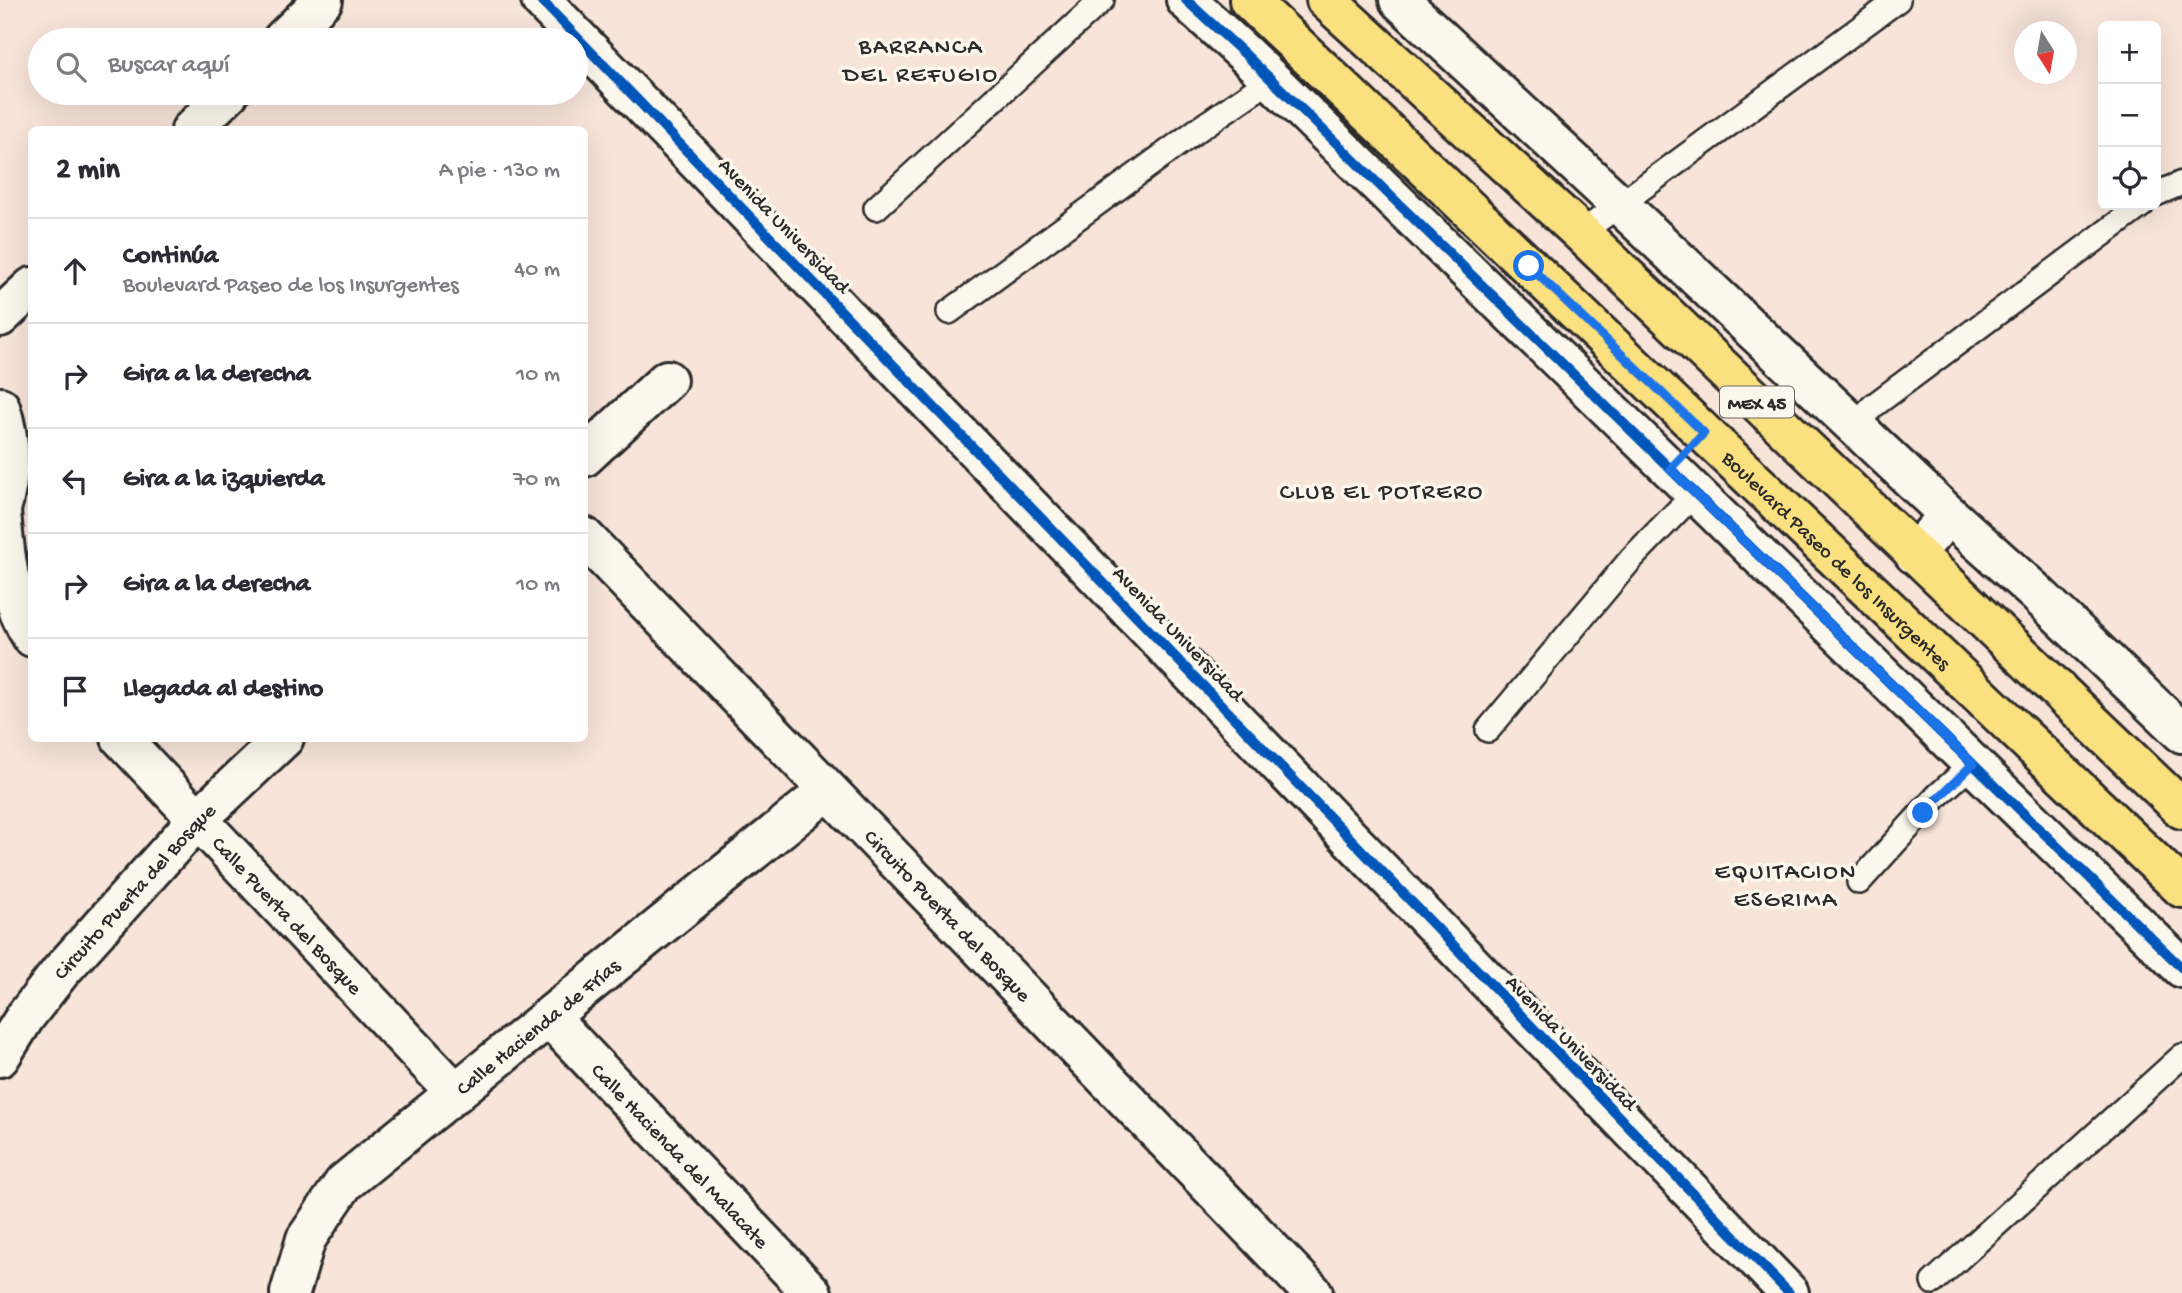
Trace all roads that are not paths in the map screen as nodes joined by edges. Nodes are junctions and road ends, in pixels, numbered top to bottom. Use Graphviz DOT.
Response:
graph roads {
  1 [pos="323,0"];
  2 [pos="541,0"];
  3 [pos="1102,0"];
  4 [pos="1186,0"];
  5 [pos="1326,0"];
  6 [pos="1399,0"];
  7 [pos="1898,0"];
  8 [pos="1262,12"];
  9 [pos="294,28"];
  10 [pos="568,28"];
  11 [pos="588,49"];
  12 [pos="1258,68"];
  13 [pos="217,105"];
  14 [pos="195,126"];
  15 [pos="2182,183"];
  16 [pos="2161,192"];
  17 [pos="1620,205"];
  18 [pos="876,208"];
  19 [pos="2135,210"];
  20 [pos="1581,233"];
  21 [pos="28,290"];
  22 [pos="949,312"];
  23 [pos="0,317"];
  24 [pos="667,380"];
  25 [pos="0,407"];
  26 [pos="1854,426"];
  27 [pos="1704,433"];
  28 [pos="588,453"];
  29 [pos="1682,481"];
  30 [pos="0,513"];
  31 [pos="1949,515"];
  32 [pos="588,541"];
  33 [pos="1914,554"];
  34 [pos="28,630"];
  35 [pos="0,634"];
  36 [pos="28,650"];
  37 [pos="1488,730"];
  38 [pos="2182,733"];
  39 [pos="125,742"];
  40 [pos="280,742"];
  41 [pos="1973,764"];
  42 [pos="827,791"];
  43 [pos="2182,810"];
  44 [pos="197,820"];
  45 [pos="1859,881"];
  46 [pos="2182,888"];
  47 [pos="2182,968"];
  48 [pos="549,1017"];
  49 [pos="2182,1056"];
  50 [pos="0,1058"];
  51 [pos="456,1093"];
  52 [pos="1933,1282"];
  53 [pos="290,1293"];
  54 [pos="812,1293"];
  55 [pos="1313,1293"];
  56 [pos="1789,1293"];
  1 -- 9 [label="street"];
  2 -- 10 [label="street, Avenida Universidad"];
  3 -- 18 [label="lane"];
  4 -- 12 [label="street"];
  5 -- 20 [label="main road, MEX 45"];
  6 -- 17 [label="street"];
  7 -- 17 [label="lane"];
  8 -- 12 [label="street"];
  8 -- 27 [label="main road, Boulevard Paseo de los Insurgentes / MEX 45"];
  11 -- 56 [label="street, Avenida Universidad"];
  12 -- 22 [label="lane"];
  12 -- 29 [label="street"];
  13 -- 14 [label="street"];
  15 -- 16 [label="lane"];
  17 -- 20 [label="lane"];
  17 -- 26 [label="street"];
  19 -- 26 [label="lane"];
  20 -- 33 [label="main road, MEX 45"];
  21 -- 23 [label="street"];
  24 -- 28 [label="street"];
  25 -- 30 [label="street"];
  26 -- 31 [label="street"];
  27 -- 29 [label="street"];
  27 -- 46 [label="main road, Boulevard Paseo de los Insurgentes / MEX 45"];
  29 -- 37 [label="lane"];
  29 -- 41 [label="street"];
  30 -- 34 [label="street"];
  31 -- 33 [label="street"];
  31 -- 38 [label="street"];
  32 -- 42 [label="street, Circuito Puerta del Bosque"];
  33 -- 43 [label="main road, MEX 45"];
  35 -- 36 [label="street"];
  39 -- 44 [label="street, Calle Puerta del Bosque"];
  40 -- 44 [label="street, Circuito Puerta del Bosque"];
  41 -- 45 [label="lane"];
  41 -- 47 [label="street"];
  42 -- 48 [label="street, Calle Hacienda de Frías"];
  42 -- 55 [label="street, Circuito Puerta del Bosque"];
  44 -- 50 [label="street, Circuito Puerta del Bosque"];
  44 -- 51 [label="street, Calle Puerta del Bosque"];
  48 -- 51 [label="street, Calle Hacienda de Frías"];
  48 -- 54 [label="street, Calle Hacienda del Malacate"];
  49 -- 52 [label="lane"];
  51 -- 53 [label="street, Calle Hacienda de Frías"];
}
